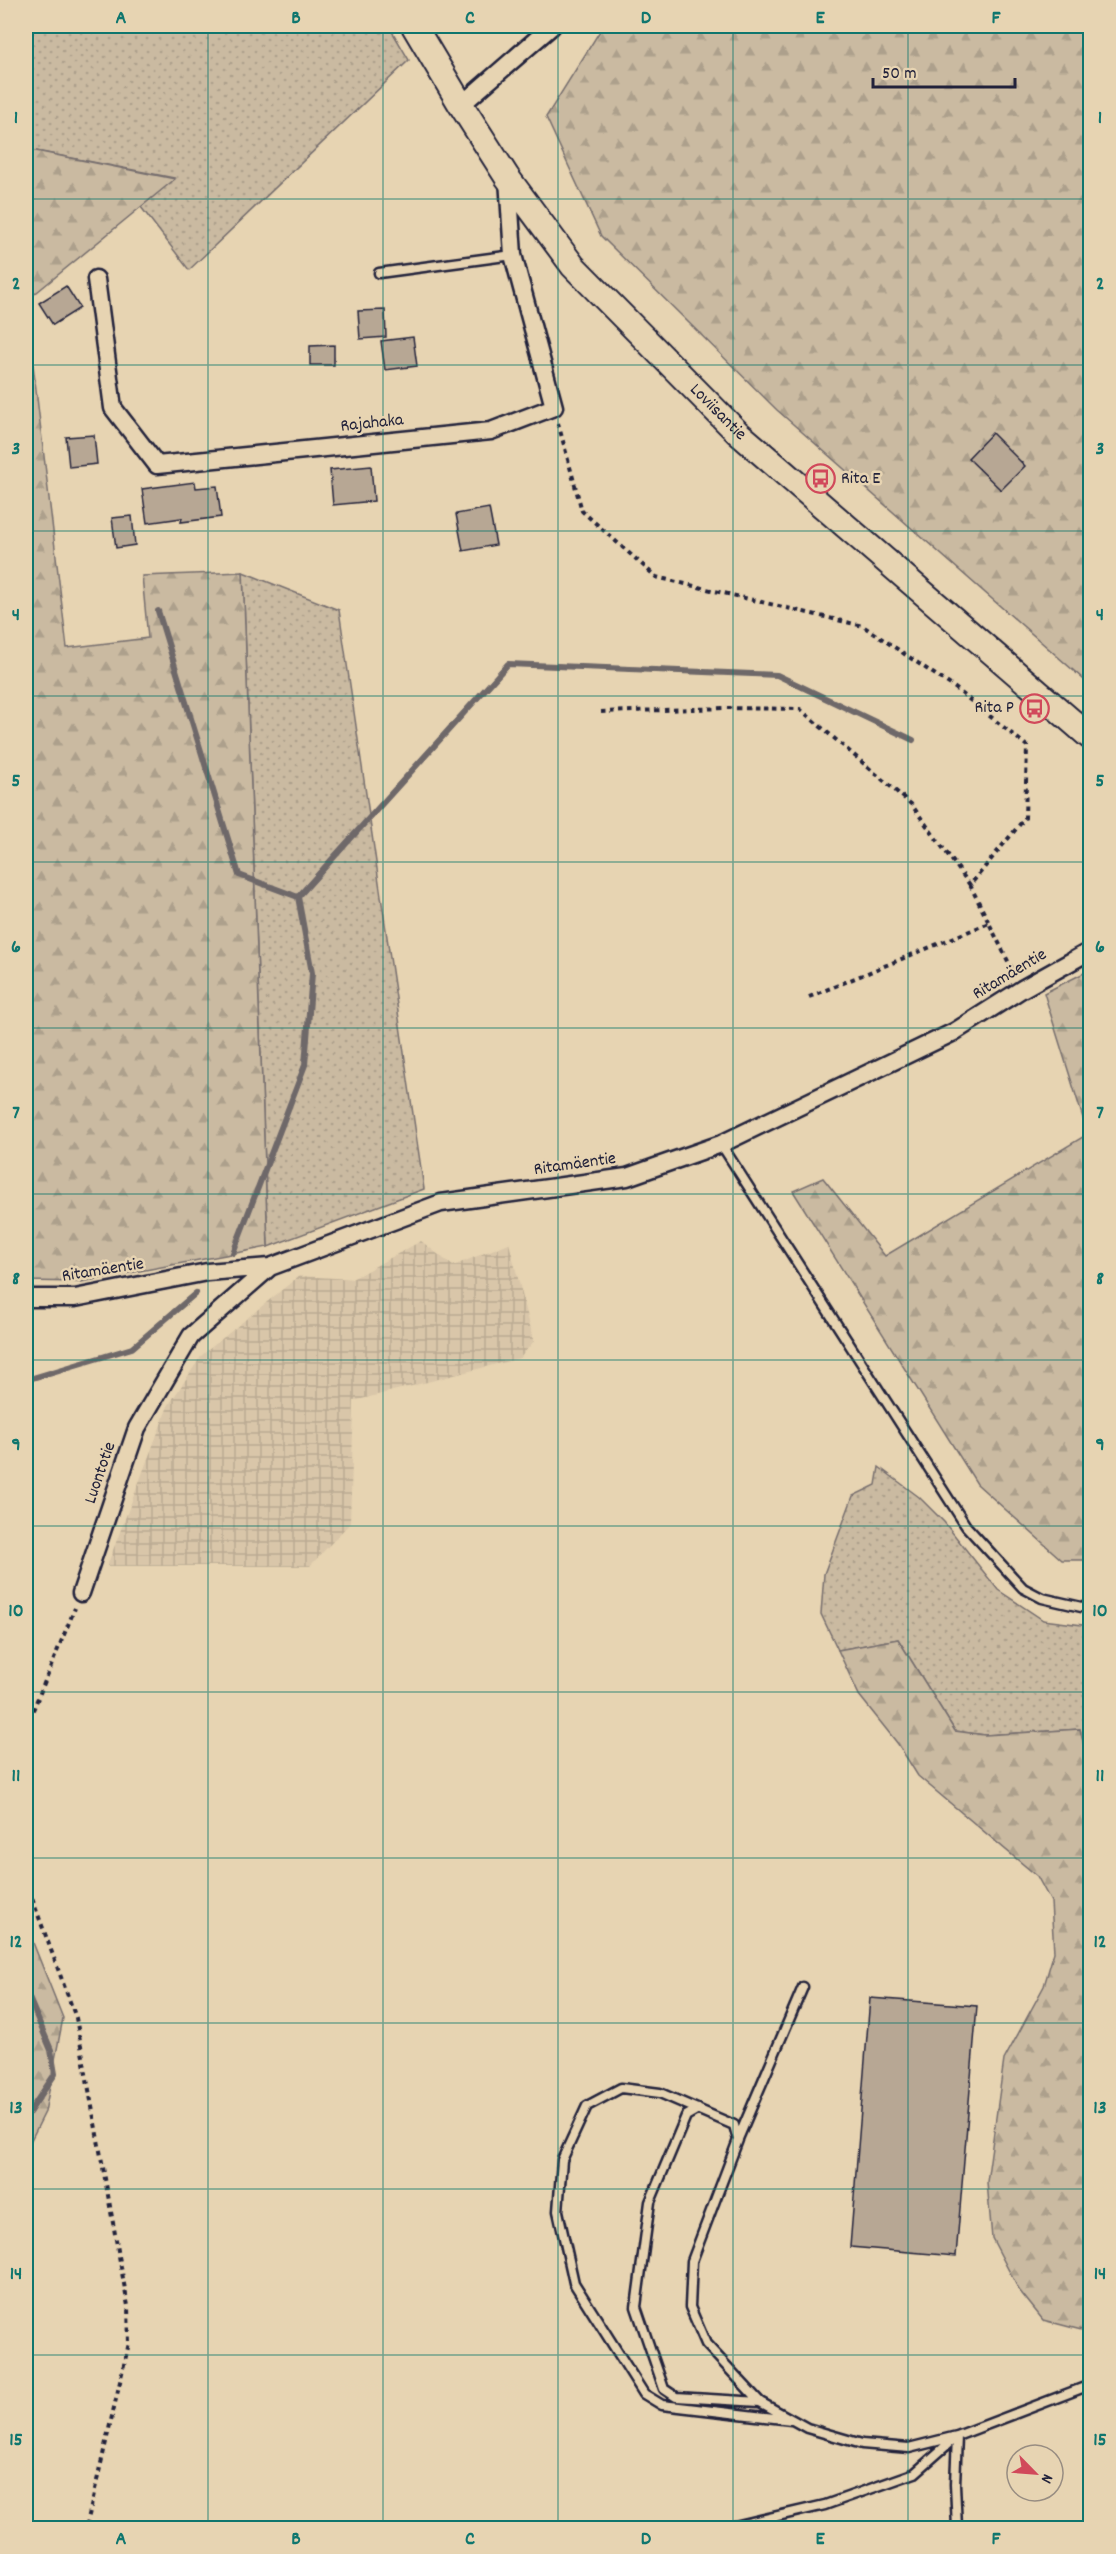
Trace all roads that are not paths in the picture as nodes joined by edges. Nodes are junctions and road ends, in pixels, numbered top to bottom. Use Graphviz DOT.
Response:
graph roads {
  1 [pos="414,26"];
  2 [pos="552,26"];
  3 [pos="460,105"];
  4 [pos="507,177"];
  5 [pos="513,255"];
  6 [pos="379,273"];
  7 [pos="96,279"];
  8 [pos="1090,737"];
  9 [pos="1090,951"];
  10 [pos="721,1144"];
  11 [pos="270,1267"];
  12 [pos="26,1298"];
  13 [pos="81,1593"];
  14 [pos="1090,1609"];
  15 [pos="803,1987"];
  16 [pos="698,2109"];
  17 [pos="738,2140"];
  18 [pos="1090,2385"];
  19 [pos="760,2402"];
  20 [pos="791,2420"];
  21 [pos="957,2436"];
  22 [pos="726,2529"];
  23 [pos="957,2529"];
  1 -- 3 [label="main road, Loviisantie"];
  2 -- 3 [label="street"];
  3 -- 4 [label="main road, Loviisantie"];
  4 -- 5 [label="street"];
  4 -- 8 [label="main road, Loviisantie"];
  5 -- 6 [label="lane"];
  5 -- 7 [label="street, Rajahaka"];
  9 -- 10 [label="street, Ritamäentie"];
  10 -- 11 [label="street, Ritamäentie"];
  10 -- 14 [label="lane"];
  11 -- 12 [label="street, Ritamäentie"];
  11 -- 13 [label="street, Luontotie"];
  15 -- 17 [label="lane"];
  16 -- 17 [label="lane"];
  16 -- 19 [label="lane"];
  16 -- 20 [label="lane"];
  17 -- 19 [label="lane"];
  18 -- 21 [label="lane"];
  19 -- 20 [label="lane"];
  20 -- 21 [label="lane"];
  21 -- 22 [label="lane"];
  21 -- 23 [label="lane"];
}
